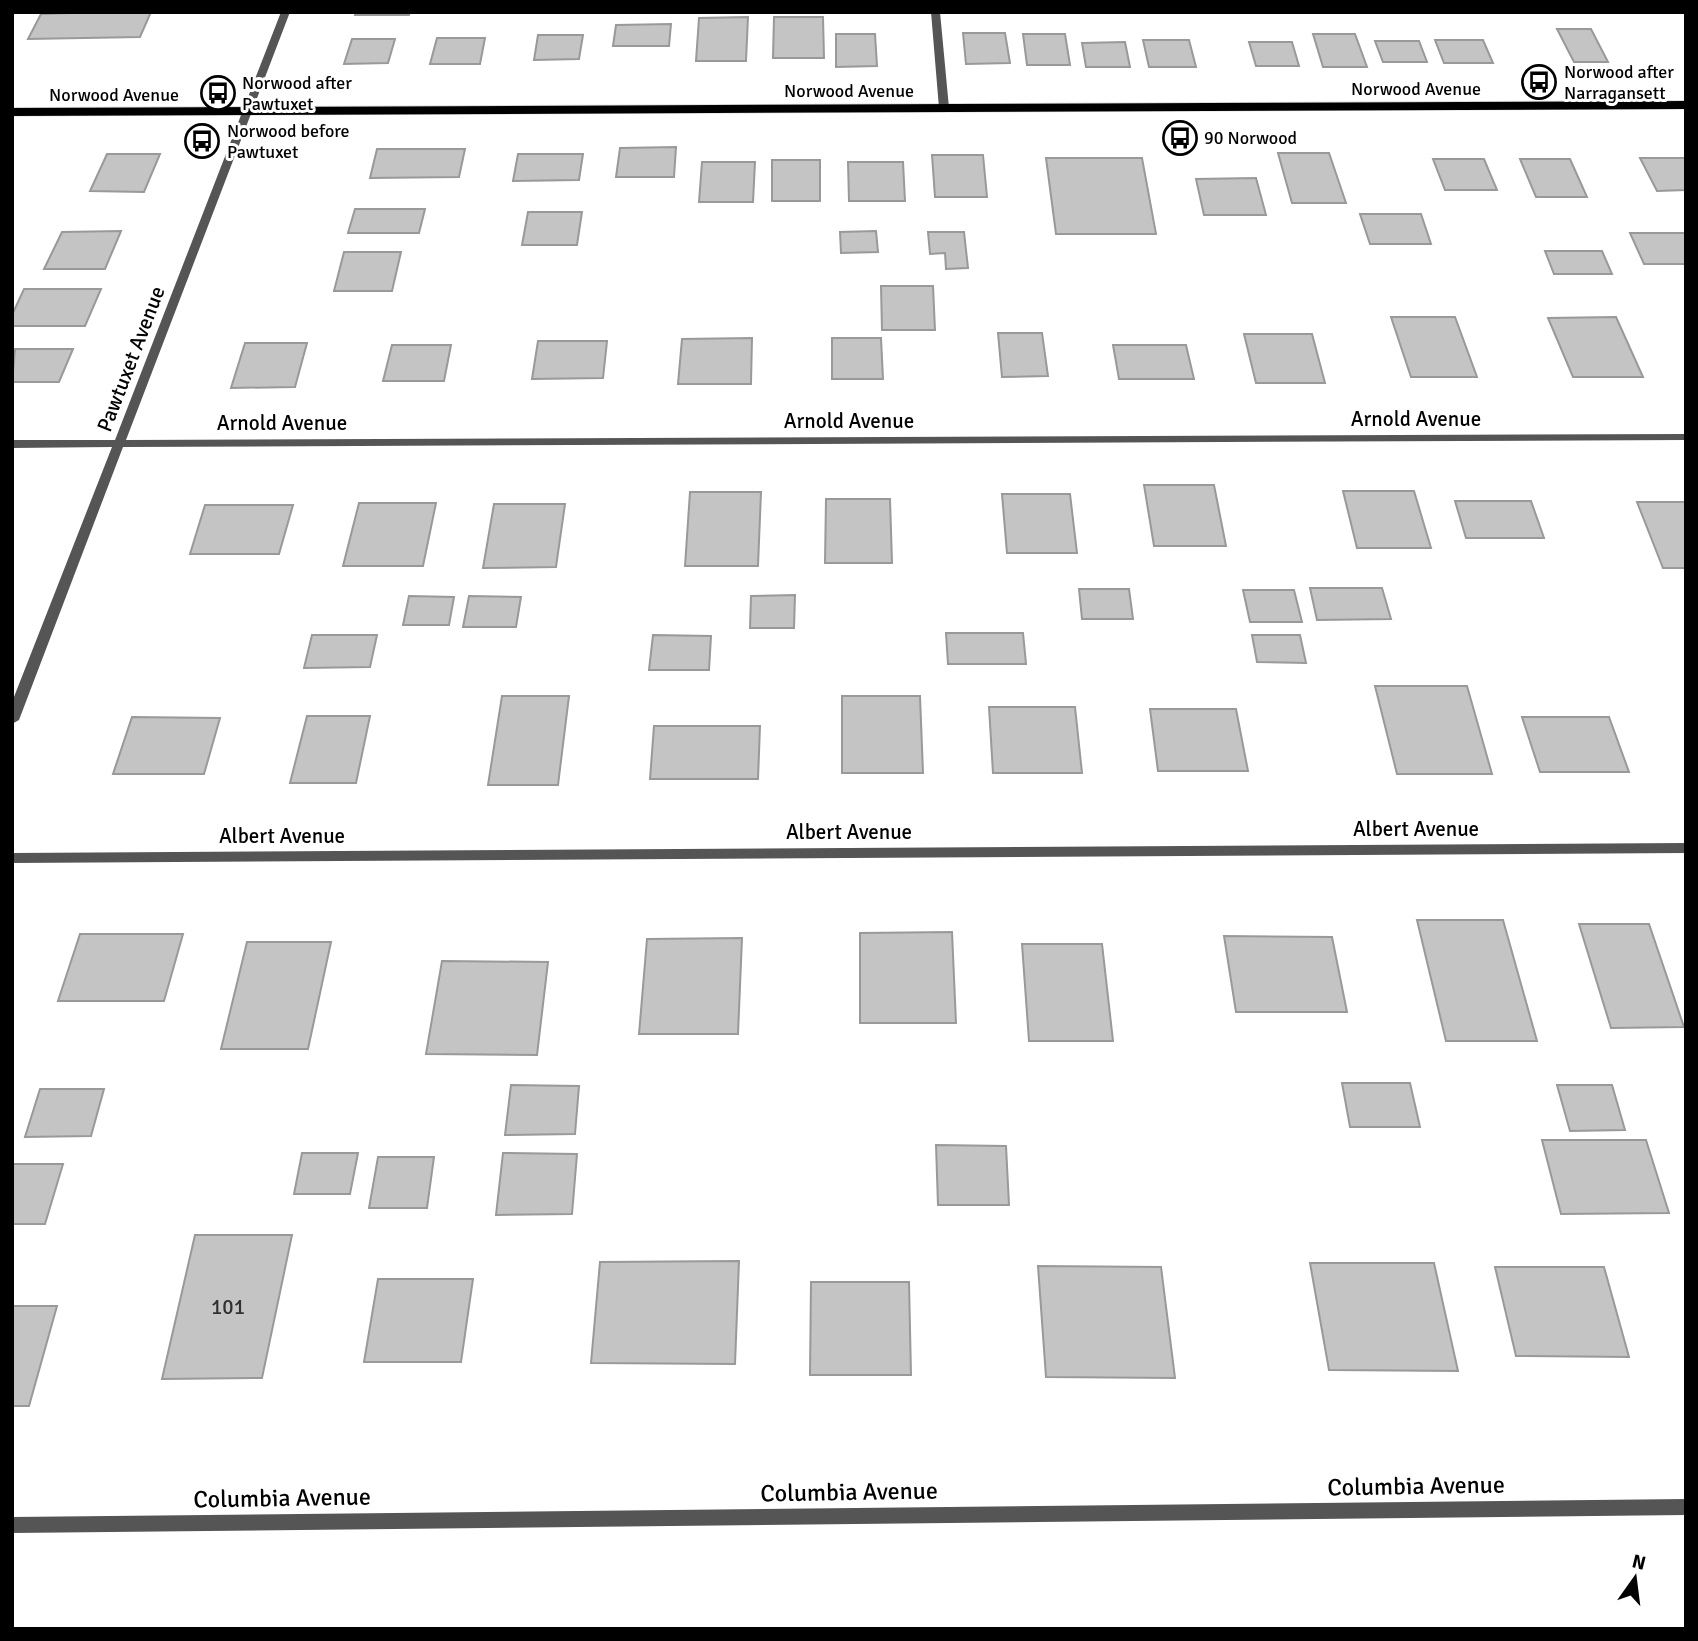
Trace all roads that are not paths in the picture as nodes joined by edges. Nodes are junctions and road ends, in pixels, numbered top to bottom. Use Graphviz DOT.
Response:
graph roads {
  1 [pos="286,12"];
  2 [pos="935,12"];
  3 [pos="1686,105"];
  4 [pos="944,108"];
  5 [pos="248,111"];
  6 [pos="12,113"];
  7 [pos="1686,437"];
  8 [pos="119,443"];
  9 [pos="12,444"];
  10 [pos="12,720"];
  11 [pos="1686,848"];
  12 [pos="12,858"];
  13 [pos="1686,1507"];
  14 [pos="12,1525"];
  1 -- 5 [label="street, Pawtuxet Avenue"];
  2 -- 4 [label="street"];
  3 -- 4 [label="main road, Norwood Avenue"];
  4 -- 5 [label="main road, Norwood Avenue"];
  5 -- 6 [label="main road, Norwood Avenue"];
  5 -- 8 [label="street, Pawtuxet Avenue"];
  7 -- 8 [label="street, Arnold Avenue"];
  8 -- 9 [label="street, Arnold Avenue"];
  8 -- 10 [label="street, Pawtuxet Avenue"];
  11 -- 12 [label="street, Albert Avenue"];
  13 -- 14 [label="street, Columbia Avenue"];
}
